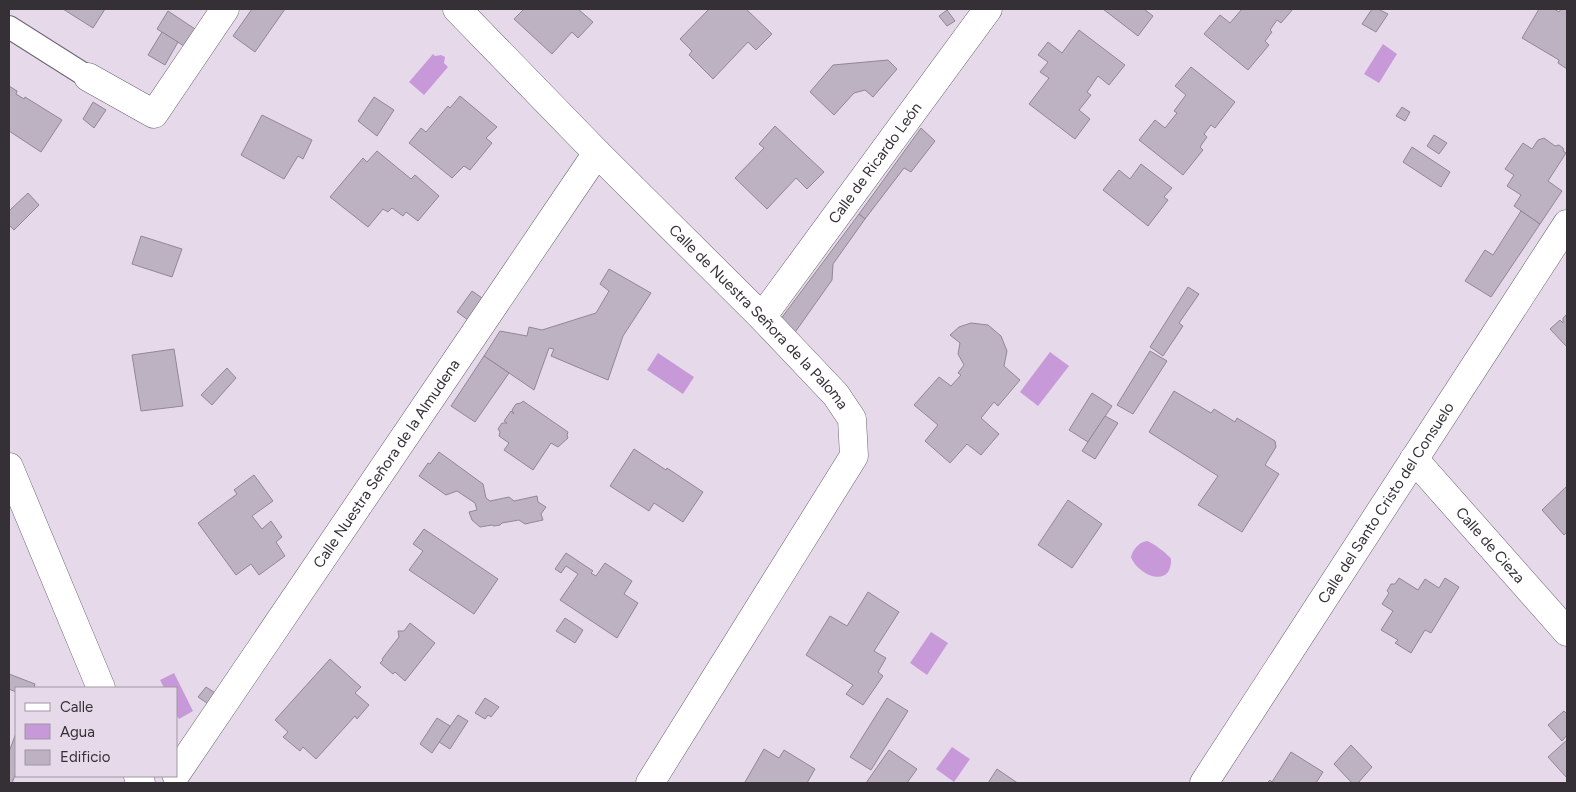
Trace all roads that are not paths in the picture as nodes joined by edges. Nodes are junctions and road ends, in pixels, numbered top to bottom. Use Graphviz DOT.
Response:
graph roads {
  1 [pos="225,9"];
  2 [pos="988,9"];
  3 [pos="469,13"];
  4 [pos="9,28"];
  5 [pos="88,77"];
  6 [pos="597,152"];
  7 [pos="1567,224"];
  8 [pos="762,317"];
  9 [pos="1414,459"];
  10 [pos="9,467"];
  11 [pos="1567,632"];
  12 [pos="101,687"];
  13 [pos="178,772"];
  14 [pos="650,783"];
  15 [pos="1204,783"];
  1 -- 5 [label="street"];
  2 -- 8 [label="street, Calle de Ricardo León"];
  3 -- 6 [label="street, Calle de Nuestra Señora de la Paloma"];
  4 -- 5 [label="street"];
  6 -- 8 [label="street, Calle de Nuestra Señora de la Paloma"];
  6 -- 13 [label="street, Calle Nuestra Señora de la Almudena"];
  7 -- 9 [label="street, Calle del Santo Cristo del Consuelo"];
  8 -- 14 [label="street, Calle de Nuestra Señora de la Paloma"];
  9 -- 11 [label="street, Calle de Cieza"];
  9 -- 15 [label="street, Calle del Santo Cristo del Consuelo"];
  10 -- 12 [label="street"];
}
